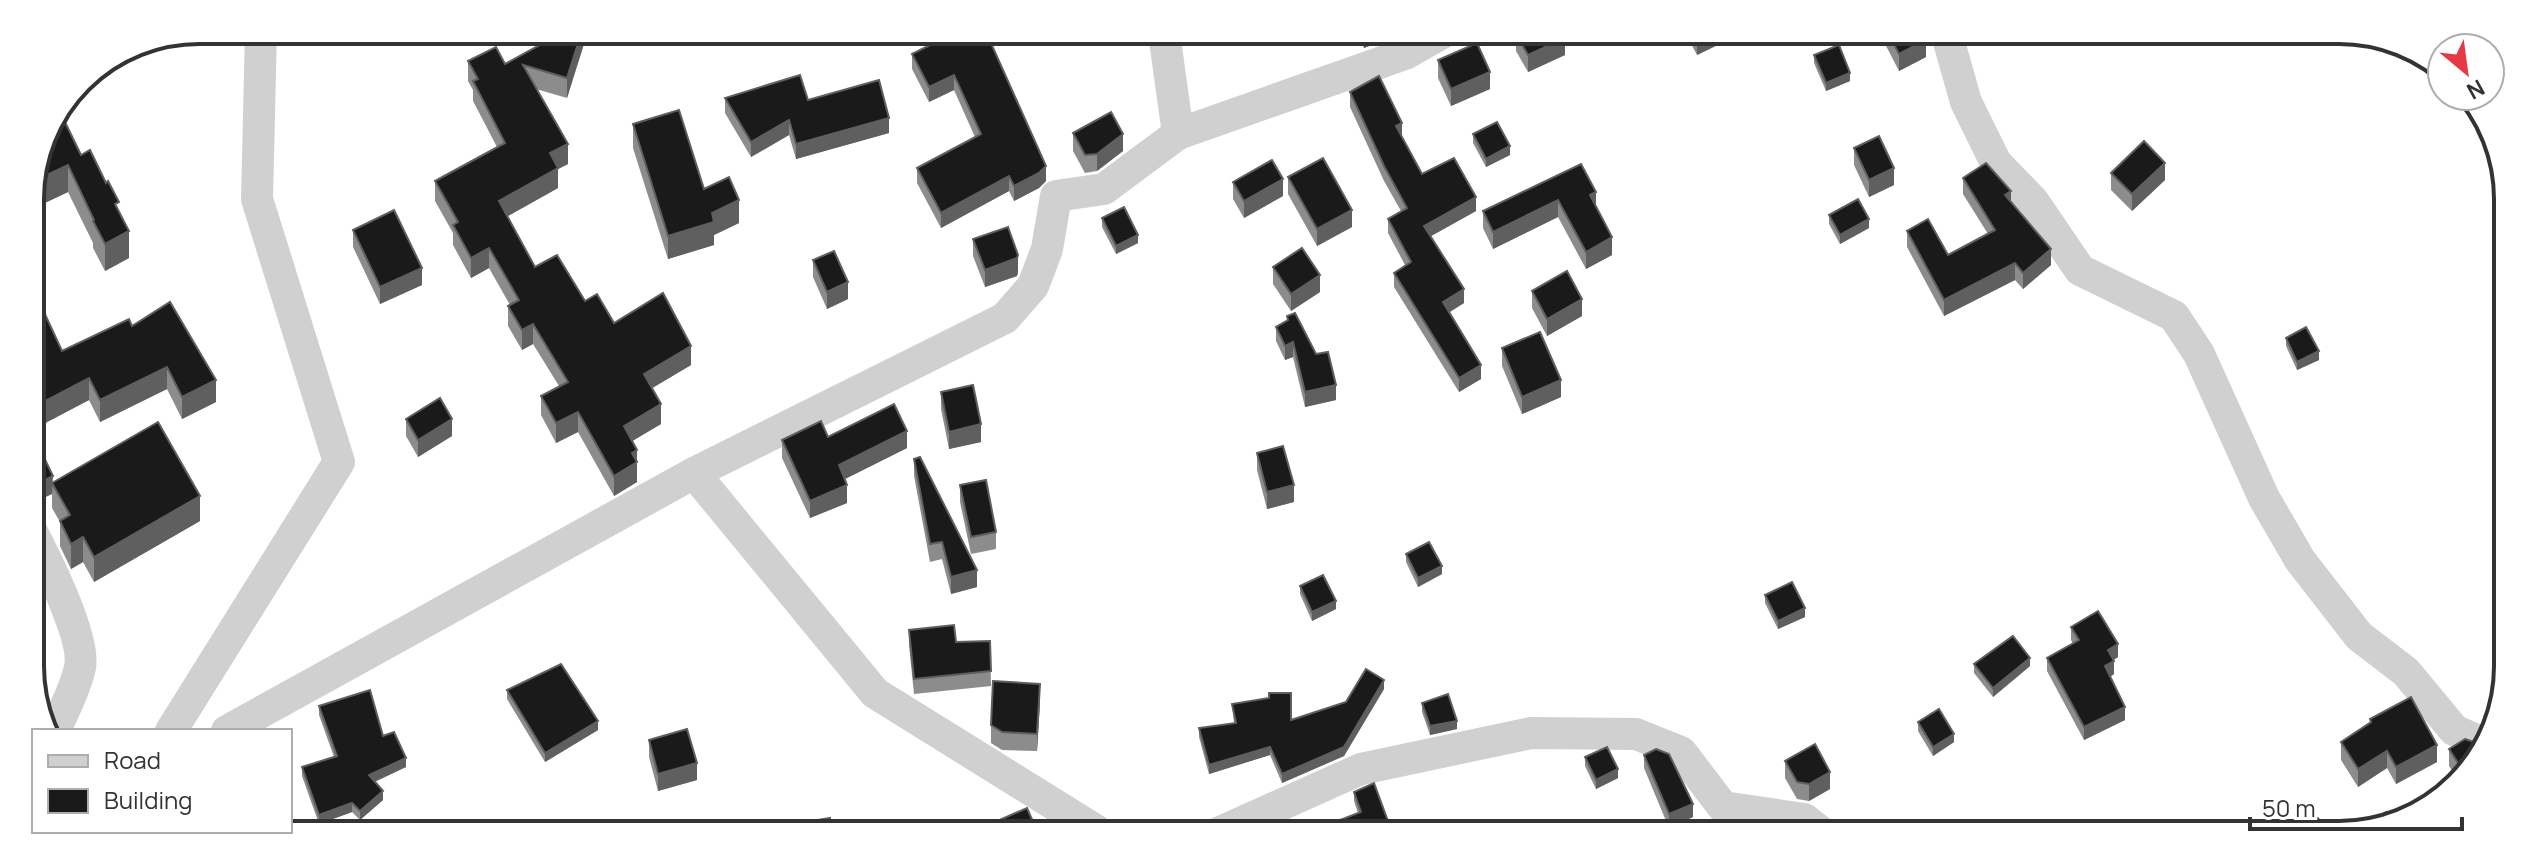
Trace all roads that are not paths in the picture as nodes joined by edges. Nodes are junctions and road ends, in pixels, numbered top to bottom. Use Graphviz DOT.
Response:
graph roads {
  1 [pos="261,44"];
  2 [pos="1166,44"];
  3 [pos="1423,44"];
  4 [pos="1950,44"];
  5 [pos="1178,134"];
  6 [pos="694,473"];
  7 [pos="44,557"];
  8 [pos="57,727"];
  9 [pos="172,729"];
  10 [pos="231,729"];
  11 [pos="2475,739"];
  12 [pos="1081,821"];
  13 [pos="1245,821"];
  14 [pos="1807,821"];
  1 -- 9 [label="street"];
  2 -- 5 [label="street"];
  3 -- 5 [label="street"];
  4 -- 11 [label="street"];
  5 -- 6 [label="street"];
  6 -- 10 [label="street"];
  6 -- 12 [label="street"];
  7 -- 8 [label="street"];
  13 -- 14 [label="street"];
}
